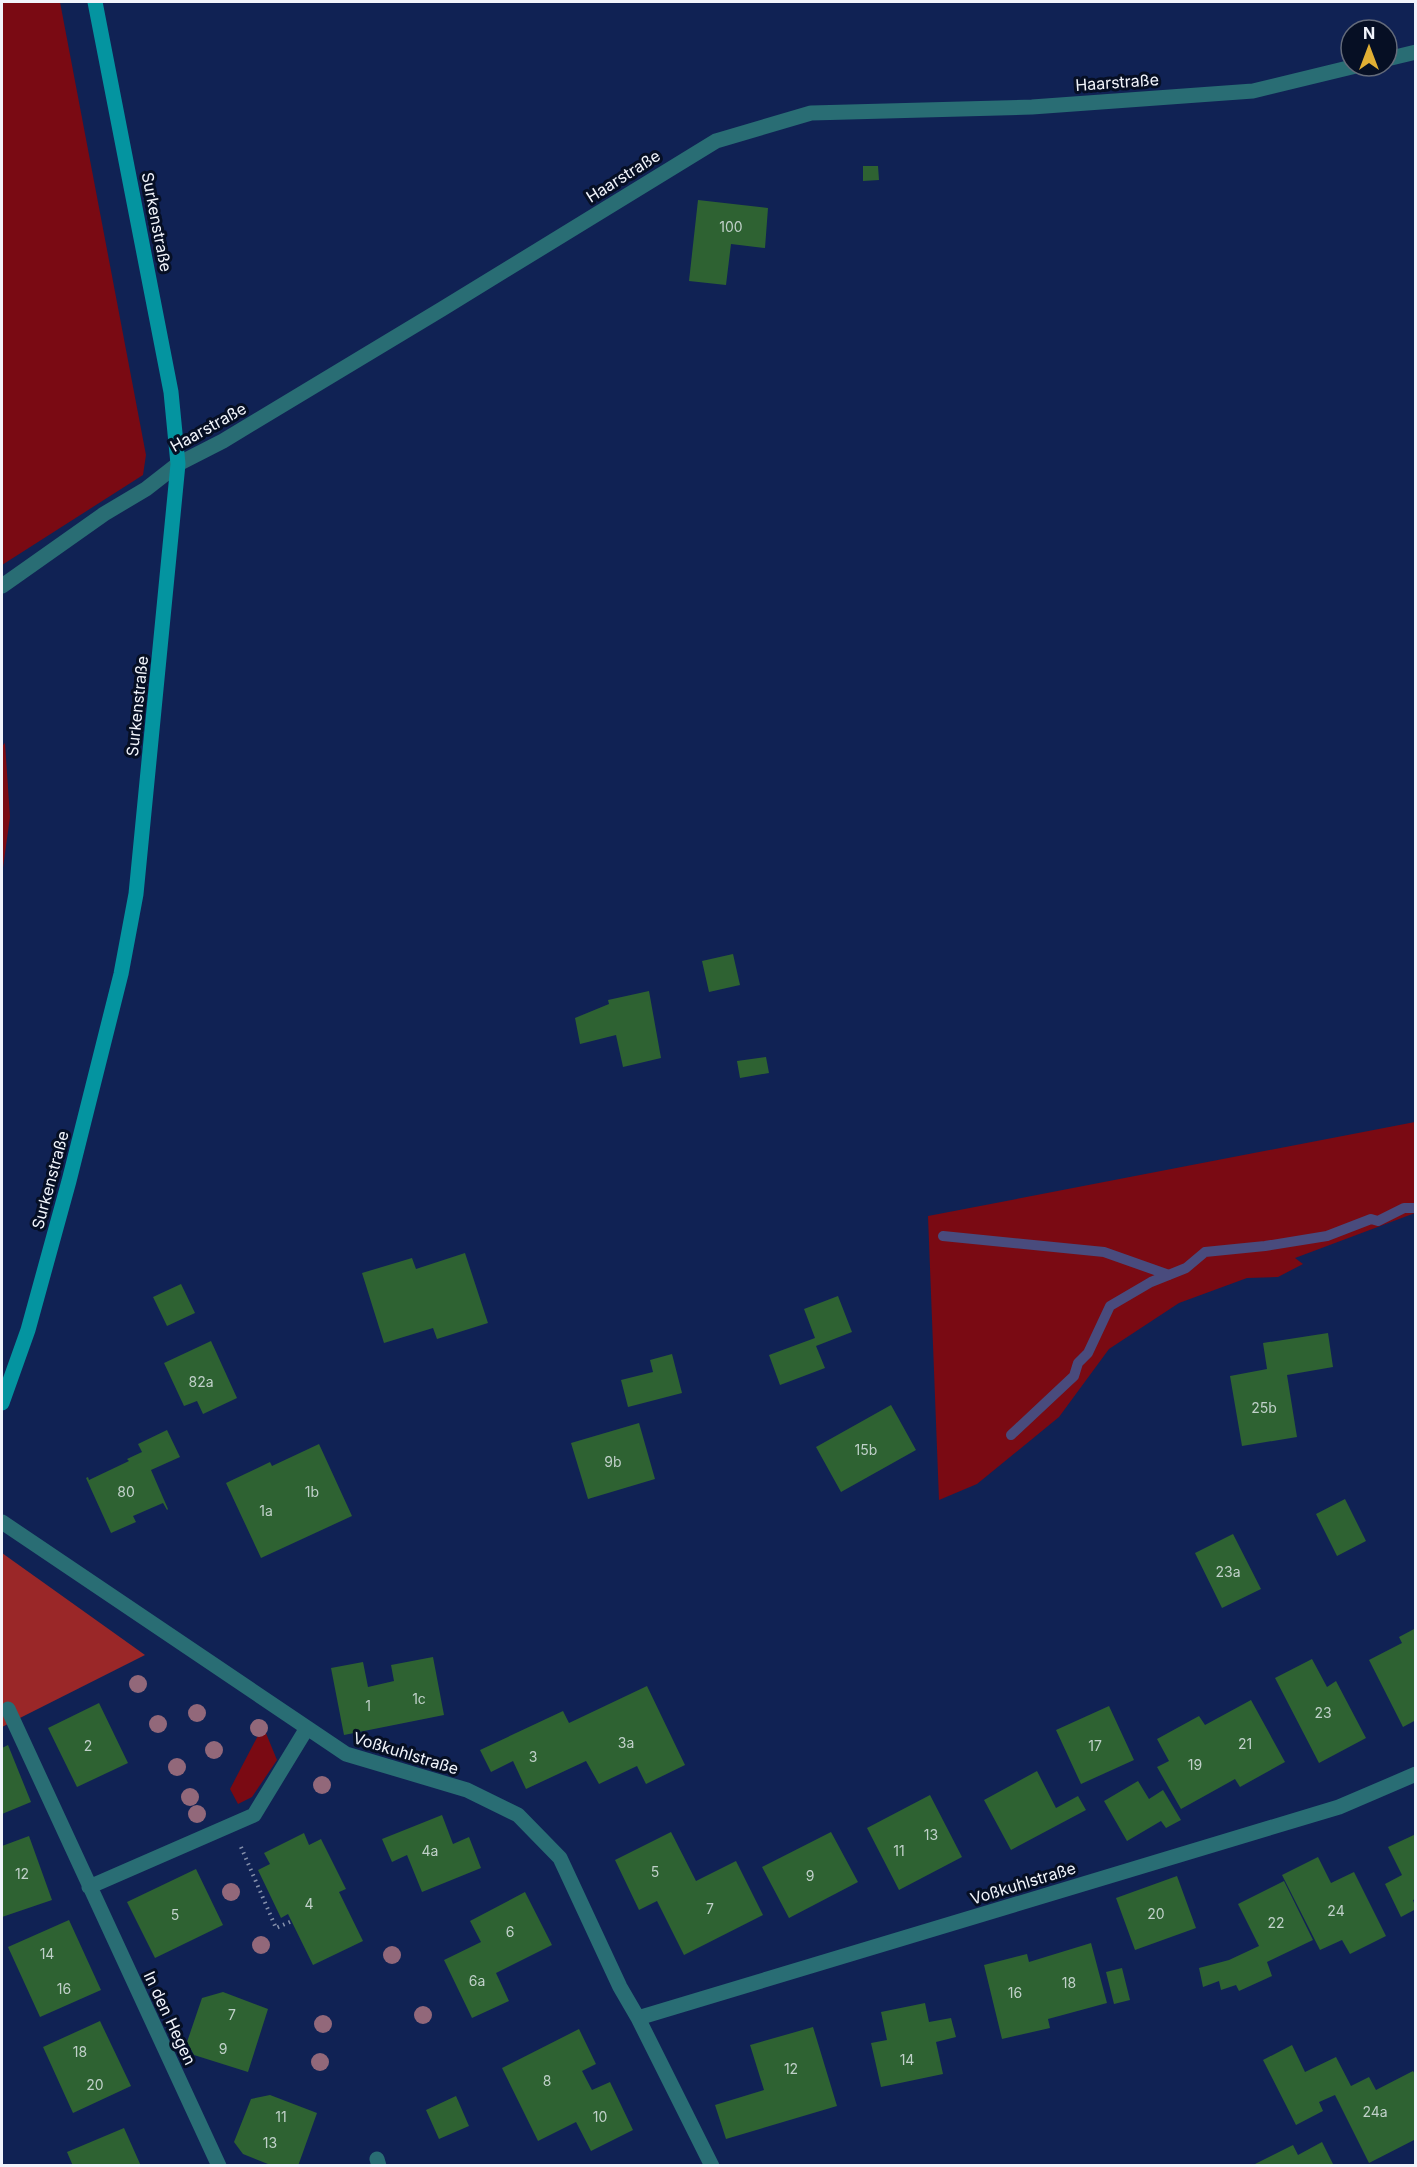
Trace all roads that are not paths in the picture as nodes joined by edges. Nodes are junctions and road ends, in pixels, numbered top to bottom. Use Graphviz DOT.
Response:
graph roads {
  1 [pos="96,2"];
  2 [pos="1416,52"];
  3 [pos="1399,56"];
  4 [pos="1339,70"];
  5 [pos="178,464"];
  6 [pos="2,586"];
  7 [pos="2,1403"];
  8 [pos="2,1522"];
  9 [pos="8,1709"];
  10 [pos="308,1728"];
  11 [pos="1416,1774"];
  12 [pos="89,1887"];
  13 [pos="638,2018"];
  14 [pos="219,2166"];
  15 [pos="712,2166"];
  1 -- 5 [label="street, Surkenstraße"];
  2 -- 3 [label="street"];
  4 -- 5 [label="street, Haarstraße"];
  5 -- 6 [label="street, Haarstraße"];
  5 -- 7 [label="street, Surkenstraße"];
  8 -- 10 [label="street, Voßkuhlstraße"];
  9 -- 12 [label="street, In den Hegen"];
  10 -- 12 [label="street"];
  10 -- 13 [label="street, Voßkuhlstraße"];
  11 -- 13 [label="street, Voßkuhlstraße"];
  12 -- 14 [label="street, In den Hegen"];
  13 -- 15 [label="street, Voßkuhlstraße"];
}
